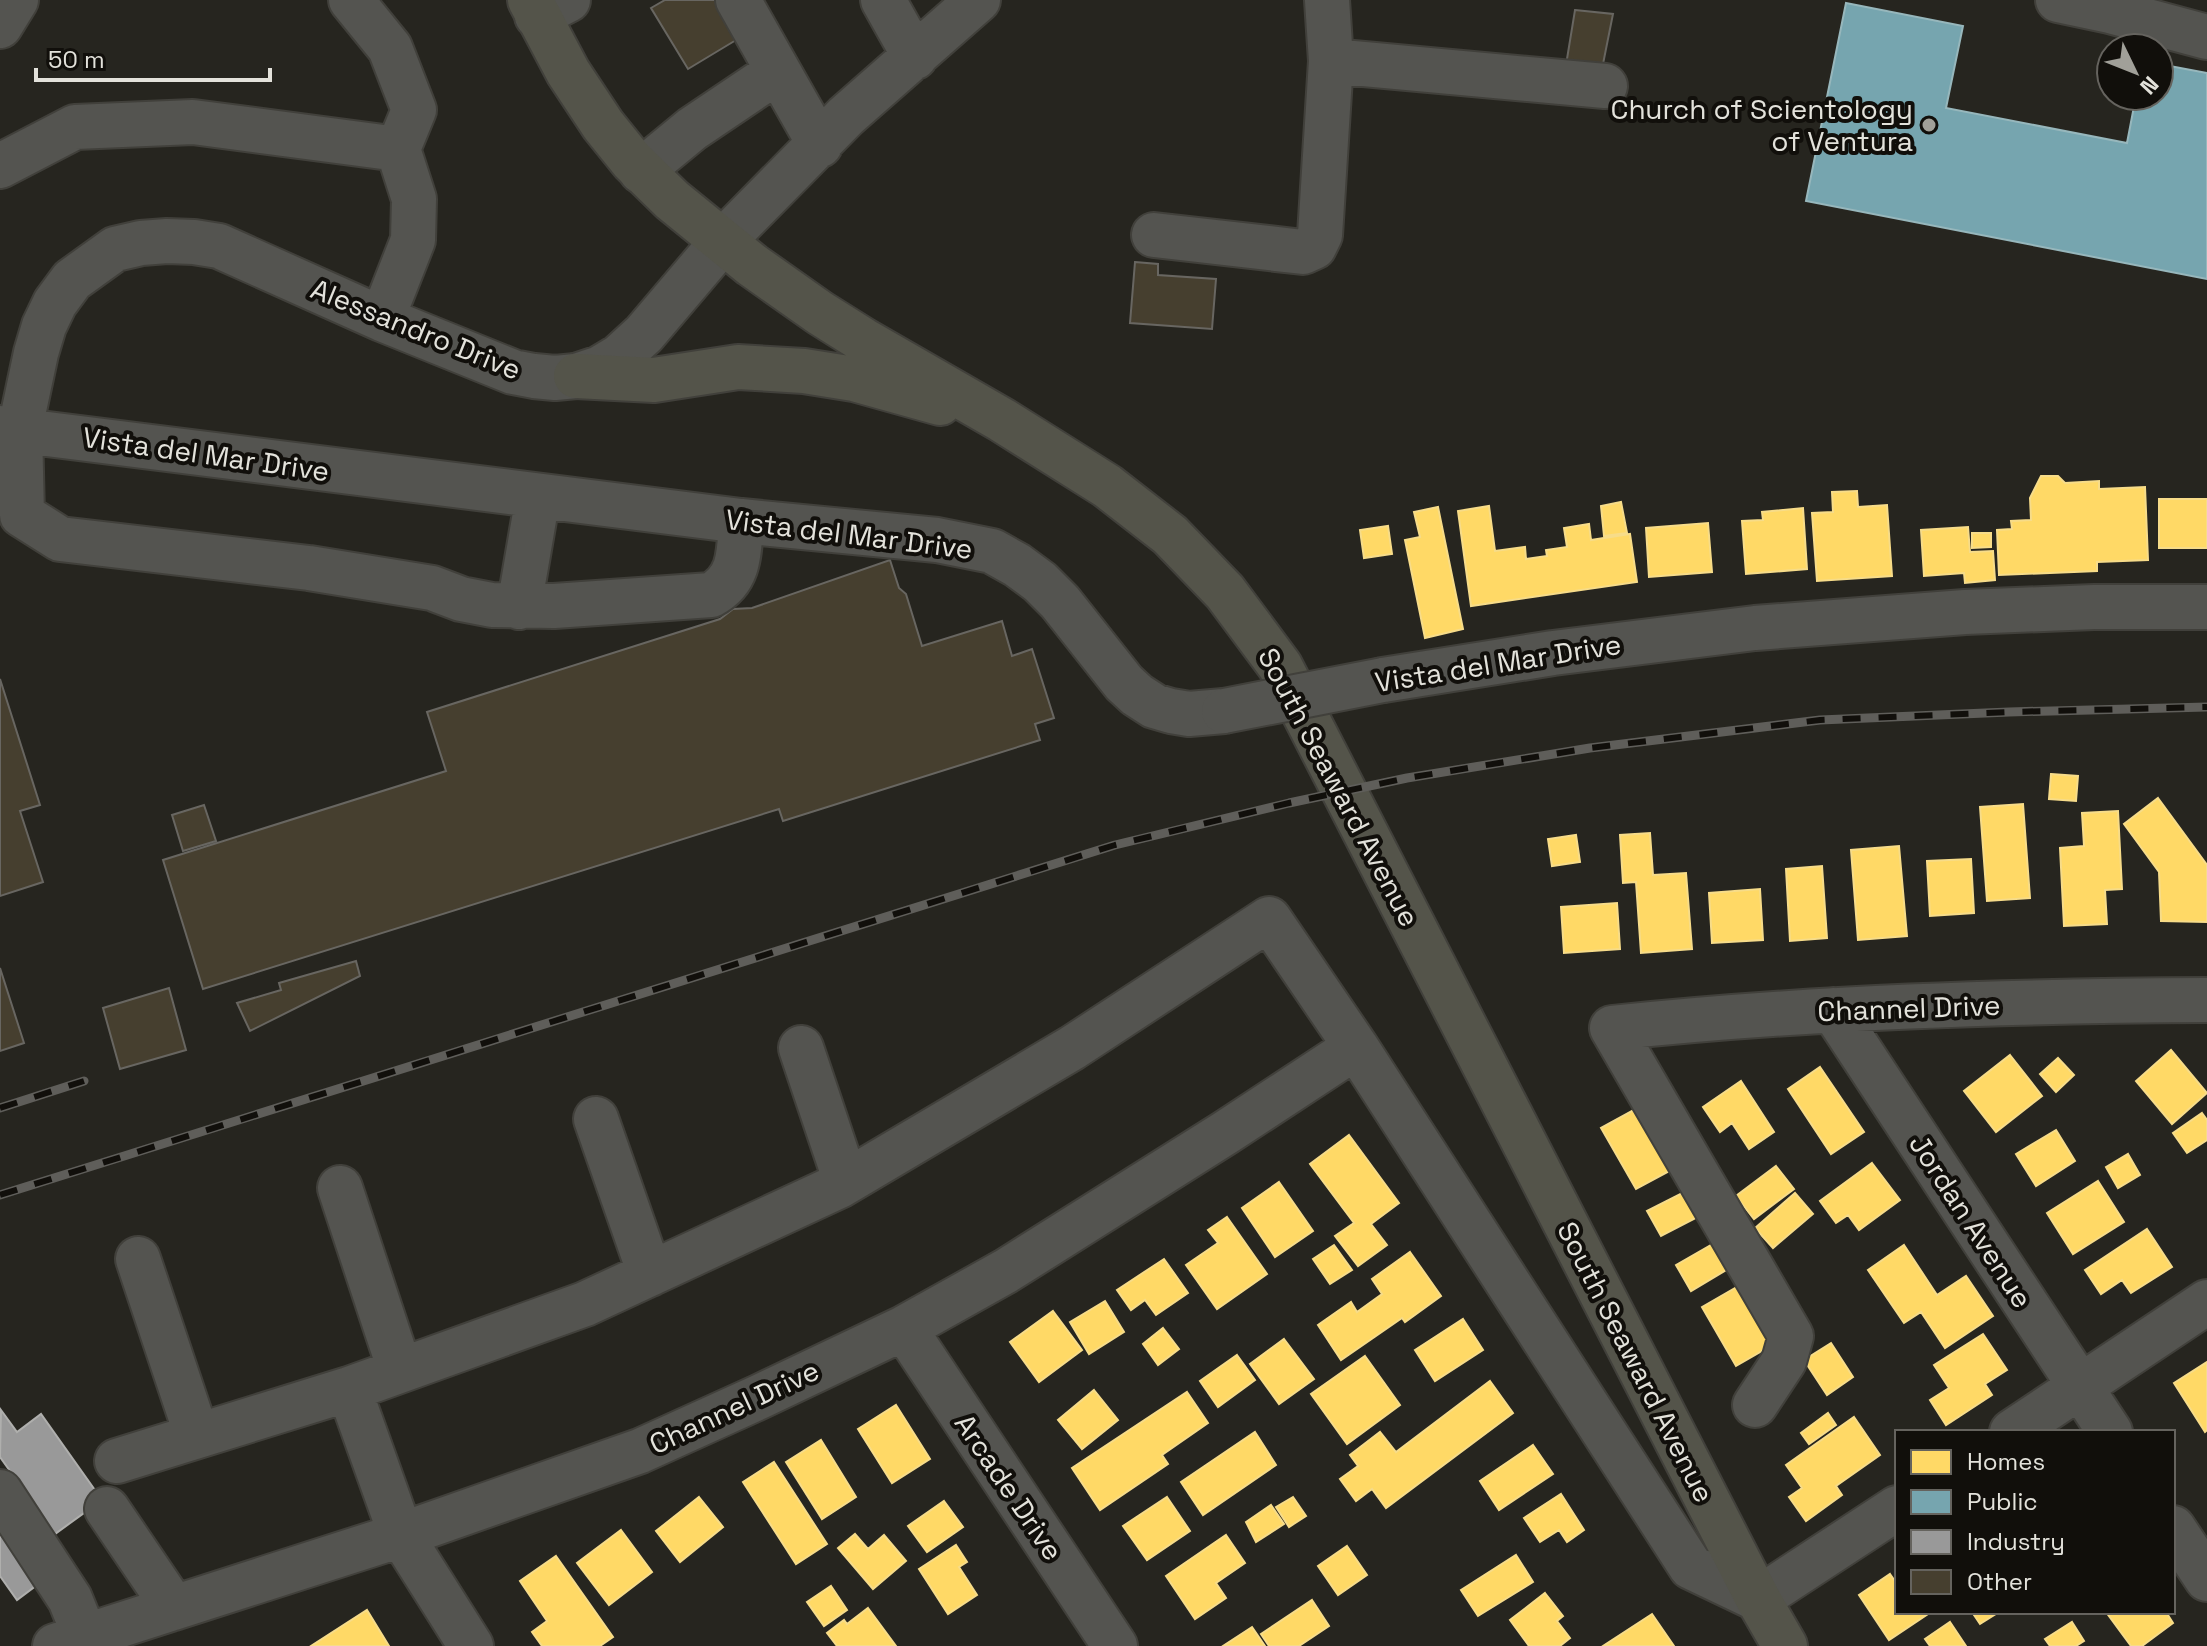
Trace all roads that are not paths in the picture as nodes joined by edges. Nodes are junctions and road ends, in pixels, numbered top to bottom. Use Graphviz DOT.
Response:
graph roads {
  1 [pos="16,0"];
  2 [pos="351,0"];
  3 [pos="738,0"];
  4 [pos="883,0"];
  5 [pos="978,0"];
  6 [pos="1327,0"];
  7 [pos="2058,0"];
  8 [pos="545,5"];
  9 [pos="0,26"];
  10 [pos="2207,37"];
  11 [pos="915,57"];
  12 [pos="1331,61"];
  13 [pos="778,71"];
  14 [pos="1605,86"];
  15 [pos="820,145"];
  16 [pos="398,149"];
  17 [pos="0,166"];
  18 [pos="641,171"];
  19 [pos="1154,235"];
  20 [pos="722,242"];
  21 [pos="382,319"];
  22 [pos="576,376"];
  23 [pos="1002,420"];
  24 [pos="10,429"];
  25 [pos="538,496"];
  26 [pos="741,521"];
  27 [pos="519,607"];
  28 [pos="2207,607"];
  29 [pos="2207,1000"];
  30 [pos="1833,1010"];
  31 [pos="1356,1047"];
  32 [pos="801,1048"];
  33 [pos="596,1119"];
  34 [pos="846,1182"];
  35 [pos="340,1188"];
  36 [pos="138,1259"];
  37 [pos="650,1274"];
  38 [pos="2207,1302"];
  39 [pos="904,1328"];
  40 [pos="400,1370"];
  41 [pos="2080,1387"];
  42 [pos="349,1389"];
  43 [pos="1755,1405"];
  44 [pos="2015,1430"];
  45 [pos="2109,1430"];
  46 [pos="197,1436"];
  47 [pos="117,1461"];
  48 [pos="0,1492"];
  49 [pos="107,1509"];
  50 [pos="1895,1509"];
  51 [pos="2175,1531"];
  52 [pos="401,1535"];
  53 [pos="2207,1579"];
  54 [pos="1758,1599"];
  55 [pos="174,1608"];
  56 [pos="70,1641"];
  57 [pos="471,1646"];
  58 [pos="1115,1646"];
  59 [pos="1785,1646"];
  1 -- 9 [label="street"];
  2 -- 16 [label="street"];
  3 -- 13 [label="street"];
  4 -- 11 [label="street"];
  5 -- 11 [label="street, Alessandro Drive"];
  6 -- 12 [label="street"];
  7 -- 10 [label="street"];
  8 -- 18 [label="main road, South Seaward Avenue"];
  11 -- 15 [label="street, Alessandro Drive"];
  12 -- 14 [label="street"];
  12 -- 19 [label="street"];
  13 -- 15 [label="street"];
  13 -- 18 [label="street"];
  15 -- 20 [label="street, Alessandro Drive"];
  16 -- 17 [label="street"];
  16 -- 21 [label="street"];
  18 -- 20 [label="main road, South Seaward Avenue"];
  20 -- 22 [label="street, Alessandro Drive"];
  20 -- 23 [label="main road, South Seaward Avenue"];
  21 -- 22 [label="street, Alessandro Drive"];
  21 -- 24 [label="street, Alessandro Drive"];
  22 -- 23 [label="main road"];
  23 -- 54 [label="main road, South Seaward Avenue"];
  24 -- 25 [label="street, Vista del Mar Drive"];
  24 -- 27 [label="street, Alessandro Drive"];
  25 -- 26 [label="street, Vista del Mar Drive"];
  25 -- 27 [label="street"];
  26 -- 27 [label="street"];
  26 -- 28 [label="street, Vista del Mar Drive, bridge"];
  29 -- 30 [label="street, Channel Drive"];
  30 -- 41 [label="street, Jordan Avenue"];
  30 -- 43 [label="street, Channel Drive"];
  31 -- 34 [label="street, South Seaward Avenue"];
  31 -- 39 [label="street, Channel Drive"];
  31 -- 54 [label="street, South Seaward Avenue"];
  32 -- 34 [label="street"];
  33 -- 37 [label="street"];
  34 -- 37 [label="street"];
  35 -- 40 [label="street"];
  36 -- 46 [label="street"];
  37 -- 40 [label="street"];
  38 -- 41 [label="street"];
  39 -- 52 [label="street, Channel Drive"];
  39 -- 58 [label="street, Arcade Drive"];
  40 -- 42 [label="street"];
  41 -- 44 [label="street"];
  41 -- 45 [label="street, Jordan Avenue"];
  42 -- 46 [label="street"];
  42 -- 52 [label="street"];
  46 -- 47 [label="street"];
  48 -- 56 [label="street"];
  49 -- 55 [label="street"];
  50 -- 54 [label="street"];
  51 -- 53 [label="street"];
  52 -- 55 [label="street, Channel Drive"];
  52 -- 57 [label="street"];
  54 -- 59 [label="main road, South Seaward Avenue"];
  55 -- 56 [label="street, Channel Drive"];
}
